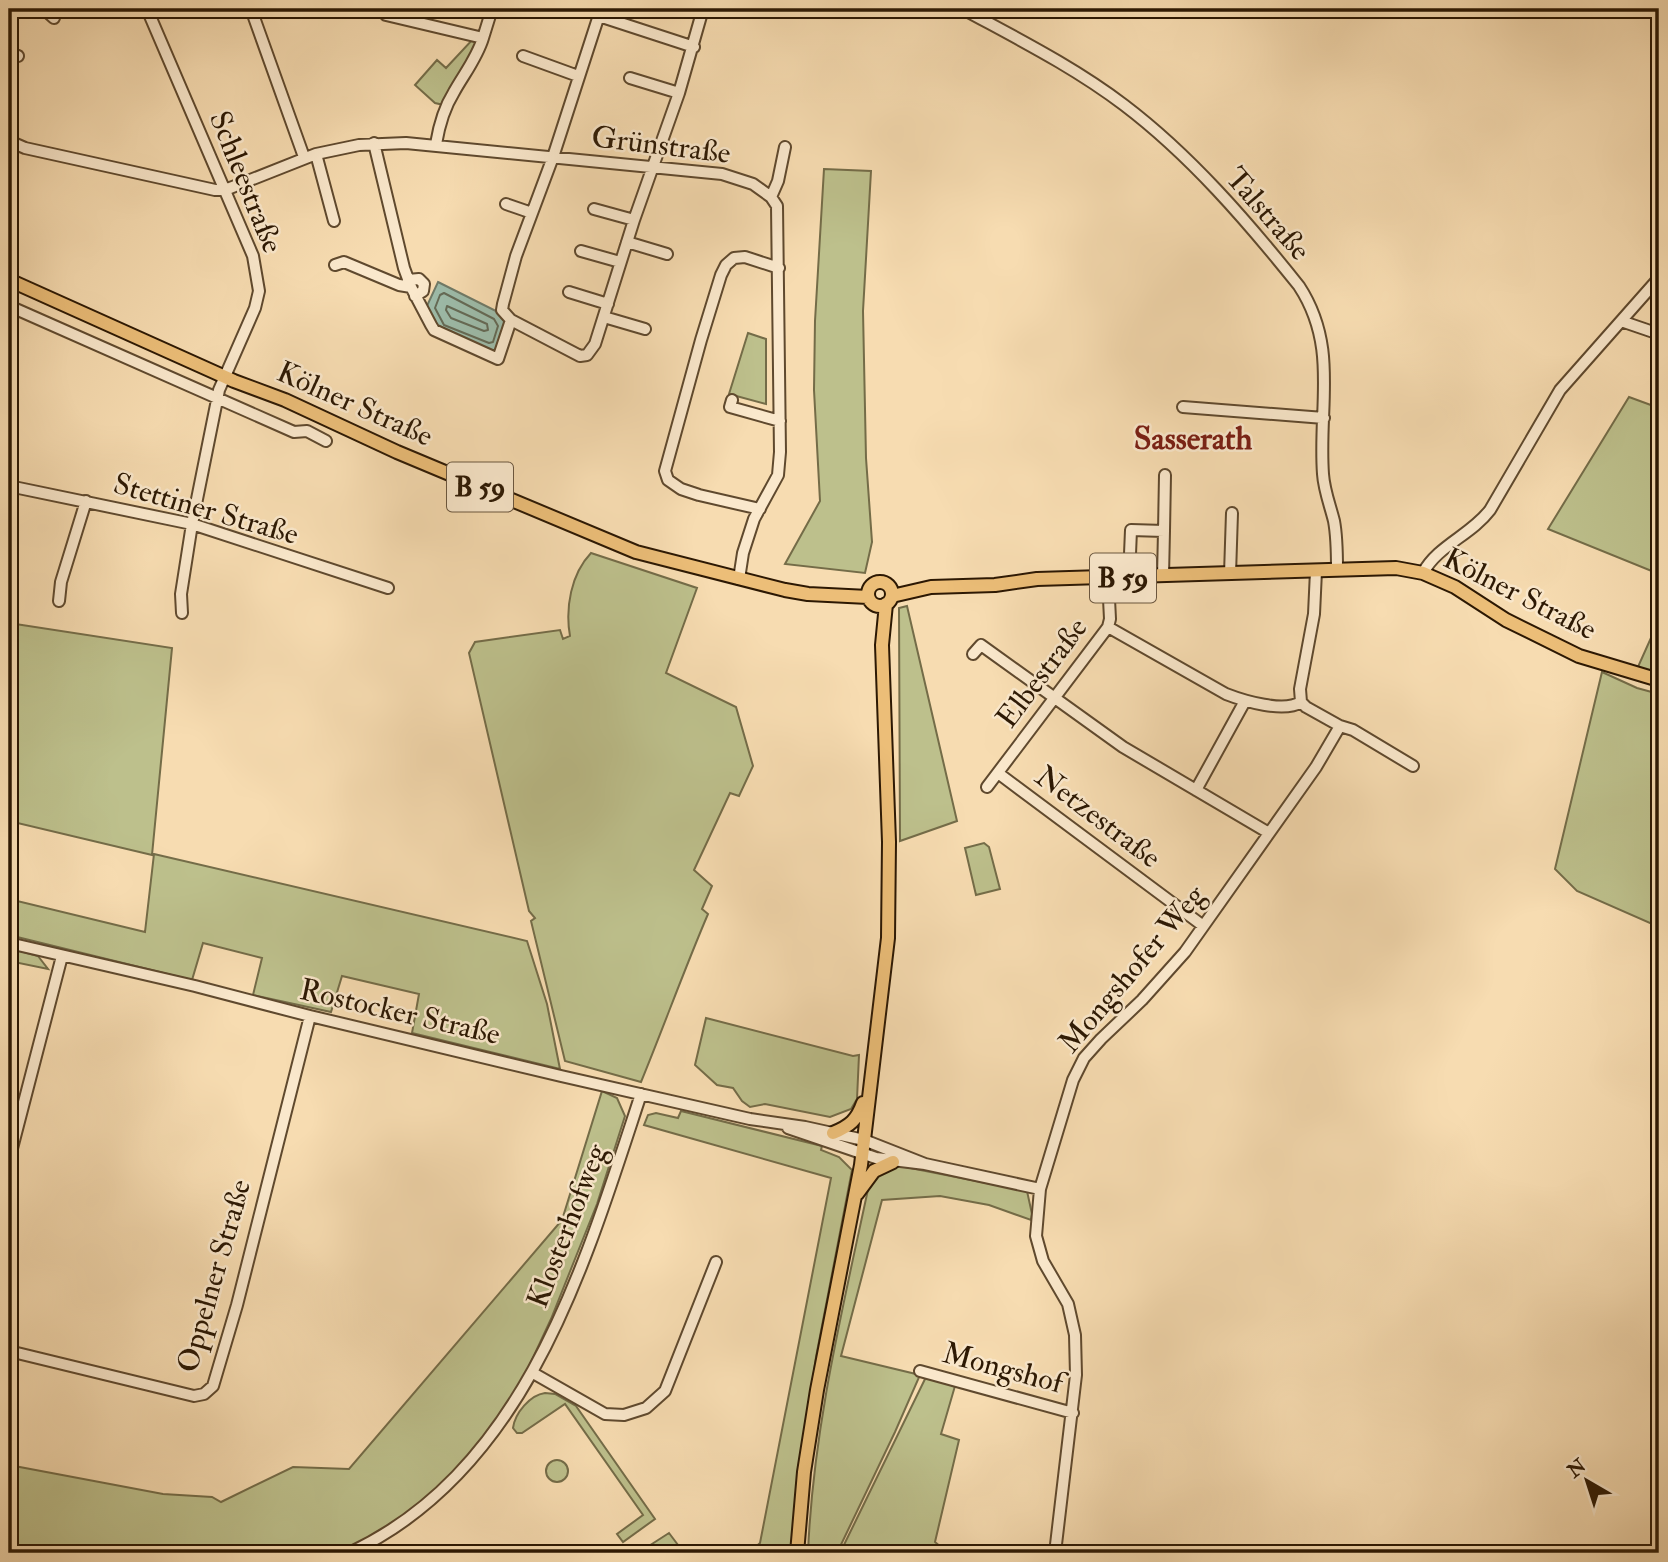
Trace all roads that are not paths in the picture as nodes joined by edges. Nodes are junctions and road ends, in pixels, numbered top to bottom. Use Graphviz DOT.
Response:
graph roads {
  1 [pos="44,9"];
  2 [pos="147,9"];
  3 [pos="251,9"];
  4 [pos="384,9"];
  5 [pos="492,9"];
  6 [pos="703,9"];
  7 [pos="963,9"];
  8 [pos="600,12"];
  9 [pos="54,18"];
  10 [pos="483,38"];
  11 [pos="694,47"];
  12 [pos="523,56"];
  13 [pos="578,76"];
  14 [pos="630,78"];
  15 [pos="679,93"];
  16 [pos="9,141"];
  17 [pos="374,144"];
  18 [pos="436,144"];
  19 [pos="785,147"];
  20 [pos="316,154"];
  21 [pos="553,157"];
  22 [pos="304,158"];
  23 [pos="654,165"];
  24 [pos="225,190"];
  25 [pos="771,197"];
  26 [pos="506,204"];
  27 [pos="594,209"];
  28 [pos="532,213"];
  29 [pos="337,220"];
  30 [pos="634,220"];
  31 [pos="627,242"];
  32 [pos="581,251"];
  33 [pos="667,254"];
  34 [pos="620,262"];
  35 [pos="335,265"];
  36 [pos="779,268"];
  37 [pos="1659,278"];
  38 [pos="9,280"];
  39 [pos="411,288"];
  40 [pos="569,292"];
  41 [pos="608,304"];
  42 [pos="9,306"];
  43 [pos="604,317"];
  44 [pos="512,320"];
  45 [pos="1621,321"];
  46 [pos="645,330"];
  47 [pos="1659,334"];
  48 [pos="224,376"];
  49 [pos="217,398"];
  50 [pos="732,400"];
  51 [pos="1183,407"];
  52 [pos="1324,418"];
  53 [pos="780,421"];
  54 [pos="326,441"];
  55 [pos="1165,475"];
  56 [pos="9,486"];
  57 [pos="86,501"];
  58 [pos="761,509"];
  59 [pos="1231,513"];
  60 [pos="192,524"];
  61 [pos="1164,531"];
  62 [pos="1337,569"];
  63 [pos="1316,570"];
  64 [pos="1423,573"];
  65 [pos="1230,574"];
  66 [pos="1163,576"];
  67 [pos="1129,578"];
  68 [pos="739,579"];
  69 [pos="1108,579"];
  70 [pos="388,588"];
  71 [pos="889,595"];
  72 [pos="869,596"];
  73 [pos="59,601"];
  74 [pos="182,613"];
  75 [pos="1108,627"];
  76 [pos="882,645"];
  77 [pos="973,654"];
  78 [pos="1659,680"];
  79 [pos="1053,698"];
  80 [pos="1245,701"];
  81 [pos="1301,702"];
  82 [pos="1340,726"];
  83 [pos="1413,766"];
  84 [pos="998,773"];
  85 [pos="987,788"];
  86 [pos="1196,790"];
  87 [pos="1269,833"];
  88 [pos="1202,925"];
  89 [pos="9,943"];
  90 [pos="62,956"];
  91 [pos="310,1016"];
  92 [pos="876,1044"];
  93 [pos="641,1094"];
  94 [pos="781,1125"];
  95 [pos="833,1133"];
  96 [pos="864,1140"];
  97 [pos="862,1155"];
  98 [pos="9,1160"];
  99 [pos="894,1162"];
  100 [pos="925,1164"];
  101 [pos="1040,1189"];
  102 [pos="855,1198"];
  103 [pos="716,1262"];
  104 [pos="9,1351"];
  105 [pos="920,1371"];
  106 [pos="533,1373"];
  107 [pos="1073,1413"];
  108 [pos="349,1553"];
  109 [pos="797,1553"];
  110 [pos="1055,1553"];
  1 -- 9 [label="street"];
  2 -- 24 [label="street, Schleestraße"];
  3 -- 22 [label="street"];
  4 -- 10 [label="street"];
  5 -- 10 [label="street"];
  6 -- 11 [label="street"];
  7 -- 52 [label="street, Talstraße"];
  8 -- 11 [label="street"];
  8 -- 13 [label="street"];
  10 -- 18 [label="street"];
  11 -- 15 [label="street"];
  12 -- 13 [label="street"];
  13 -- 21 [label="street"];
  14 -- 15 [label="street"];
  15 -- 23 [label="street"];
  16 -- 24 [label="street"];
  17 -- 18 [label="street, Grünstraße"];
  17 -- 20 [label="street, Grünstraße"];
  17 -- 39 [label="street"];
  18 -- 21 [label="street, Grünstraße"];
  19 -- 25 [label="street"];
  20 -- 22 [label="street, Grünstraße"];
  20 -- 29 [label="street"];
  21 -- 23 [label="street, Grünstraße"];
  21 -- 28 [label="street"];
  22 -- 24 [label="street, Grünstraße"];
  23 -- 25 [label="street, Grünstraße"];
  23 -- 30 [label="street"];
  24 -- 48 [label="street, Schleestraße"];
  25 -- 36 [label="street"];
  26 -- 28 [label="street"];
  27 -- 30 [label="street"];
  28 -- 44 [label="street"];
  30 -- 31 [label="street"];
  31 -- 33 [label="street"];
  31 -- 34 [label="street"];
  32 -- 34 [label="street"];
  34 -- 41 [label="street"];
  35 -- 39 [label="street"];
  36 -- 53 [label="street"];
  36 -- 58 [label="street"];
  37 -- 45 [label="street"];
  38 -- 48 [label="main road, Kölner Straße / B 59"];
  39 -- 44 [label="street"];
  40 -- 41 [label="street"];
  41 -- 43 [label="street"];
  42 -- 49 [label="street, Kölner Straße"];
  43 -- 44 [label="street"];
  43 -- 46 [label="street"];
  45 -- 47 [label="street"];
  45 -- 64 [label="street"];
  48 -- 49 [label="street, Schleestraße"];
  48 -- 68 [label="main road, Kölner Straße / B 59"];
  49 -- 54 [label="street, Kölner Straße"];
  49 -- 60 [label="street, Schleestraße"];
  50 -- 53 [label="street"];
  51 -- 52 [label="street"];
  52 -- 62 [label="street, Talstraße"];
  53 -- 58 [label="street"];
  55 -- 61 [label="street"];
  56 -- 57 [label="street, Stettiner Straße"];
  57 -- 60 [label="street, Stettiner Straße"];
  57 -- 73 [label="street"];
  58 -- 68 [label="street"];
  59 -- 65 [label="street"];
  60 -- 70 [label="street, Stettiner Straße"];
  60 -- 74 [label="street, Schleestraße"];
  61 -- 66 [label="street"];
  61 -- 67 [label="street"];
  62 -- 63 [label="main road, Kölner Straße / B 59"];
  62 -- 64 [label="main road, Kölner Straße / B 59"];
  63 -- 65 [label="main road, Kölner Straße / B 59"];
  63 -- 81 [label="street"];
  64 -- 78 [label="main road, Kölner Straße / B 59"];
  65 -- 66 [label="main road, Kölner Straße / B 59"];
  66 -- 67 [label="main road, Kölner Straße / B 59"];
  67 -- 69 [label="main road, Kölner Straße / B 59"];
  68 -- 72 [label="main road, Kölner Straße / B 59"];
  69 -- 71 [label="main road, Kölner Straße / B 59"];
  69 -- 75 [label="street, Elbestraße"];
  71 -- 72 [label="main road, Kölner Straße / B 59"];
  71 -- 72 [label="main road, Kölner Straße / B 59"];
  71 -- 76 [label="main road"];
  72 -- 76 [label="main road"];
  75 -- 79 [label="street, Elbestraße"];
  75 -- 80 [label="street"];
  76 -- 92 [label="main road"];
  77 -- 79 [label="street"];
  79 -- 84 [label="street, Elbestraße"];
  79 -- 86 [label="street"];
  80 -- 81 [label="street"];
  80 -- 86 [label="street"];
  81 -- 82 [label="street"];
  82 -- 83 [label="street"];
  82 -- 87 [label="street, Mongshofer Weg"];
  84 -- 85 [label="street, Elbestraße"];
  84 -- 88 [label="street, Netzestraße"];
  86 -- 87 [label="street"];
  87 -- 88 [label="street, Mongshofer Weg"];
  88 -- 101 [label="street, Mongshofer Weg"];
  89 -- 90 [label="street, Rostocker Straße"];
  90 -- 91 [label="street, Rostocker Straße"];
  90 -- 98 [label="street"];
  91 -- 93 [label="street, Rostocker Straße"];
  91 -- 104 [label="street, Oppelner Straße"];
  92 -- 95 [label="main road"];
  92 -- 96 [label="main road"];
  93 -- 94 [label="street, Rostocker Straße"];
  93 -- 106 [label="street, Klosterhofweg"];
  94 -- 95 [label="street, Rostocker Straße"];
  94 -- 97 [label="street, Rostocker Straße"];
  95 -- 96 [label="street, Rostocker Straße"];
  96 -- 97 [label="main road"];
  96 -- 100 [label="street, Rostocker Straße"];
  97 -- 99 [label="street, Rostocker Straße"];
  97 -- 102 [label="main road"];
  99 -- 100 [label="street, Rostocker Straße"];
  99 -- 102 [label="main road"];
  100 -- 101 [label="street"];
  101 -- 107 [label="street, Mongshof"];
  102 -- 109 [label="main road"];
  103 -- 106 [label="street"];
  105 -- 107 [label="street, Mongshof"];
  106 -- 108 [label="street, Klosterhofweg"];
  107 -- 110 [label="street, Mongshof"];
}
